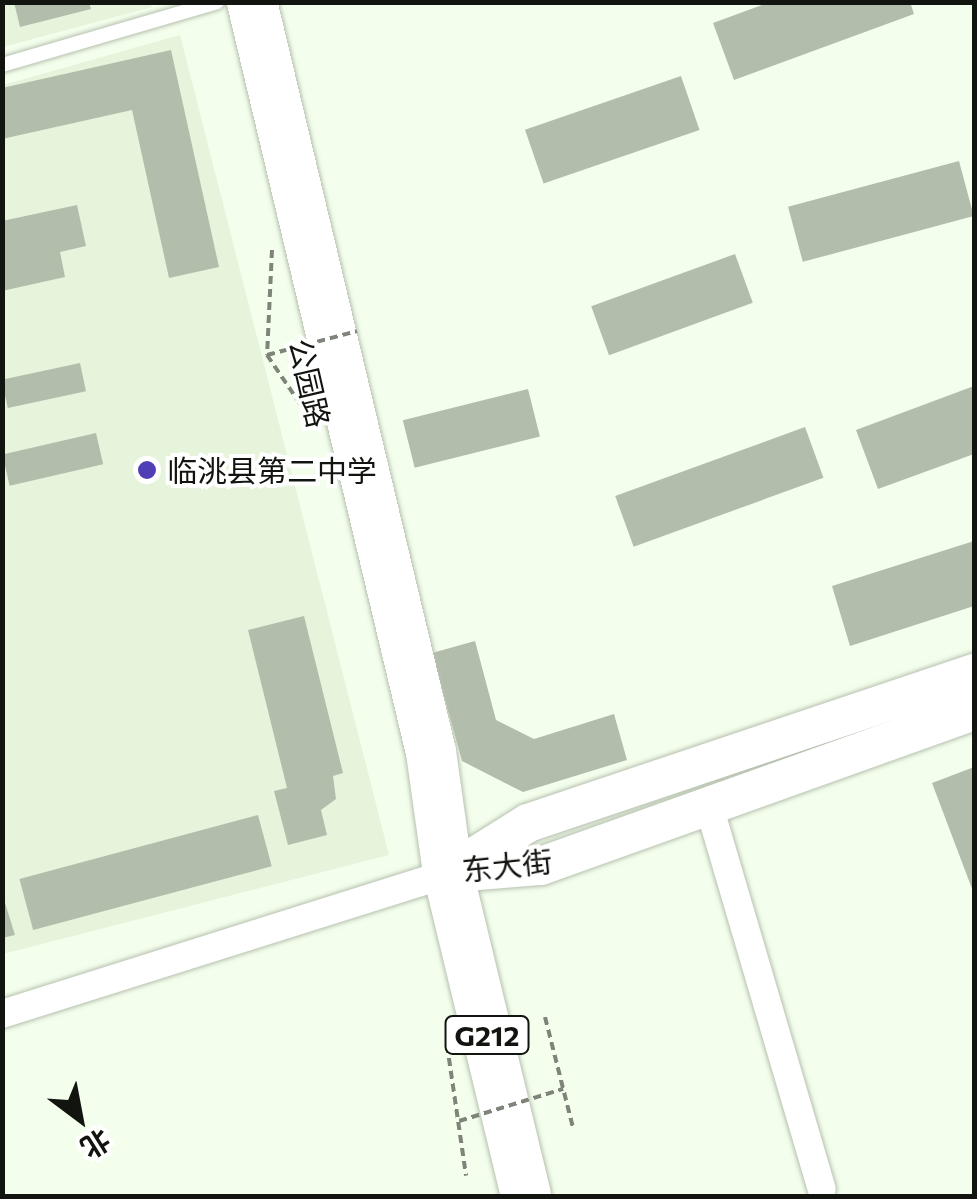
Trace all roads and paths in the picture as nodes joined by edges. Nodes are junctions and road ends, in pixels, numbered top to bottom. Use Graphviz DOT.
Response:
graph roads {
  1 [pos="219,2"];
  2 [pos="252,2"];
  3 [pos="2,64"];
  4 [pos="273,226"];
  5 [pos="357,331"];
  6 [pos="267,355"];
  7 [pos="322,437"];
  8 [pos="974,673"];
  9 [pos="974,712"];
  10 [pos="709,806"];
  11 [pos="448,874"];
  12 [pos="2,1014"];
  13 [pos="545,1017"];
  14 [pos="448,1045"];
  15 [pos="563,1089"];
  16 [pos="458,1122"];
  17 [pos="573,1128"];
  18 [pos="466,1176"];
  19 [pos="822,1189"];
  20 [pos="526,1196"];
  1 -- 3 [label="lane"];
  1 -- 4 [label="highway, 公园路 / G212"];
  2 -- 11 [label="highway, 公园路 / G212"];
  4 -- 6 [label="path"];
  4 -- 7 [label="highway, 公园路 / G212"];
  5 -- 6 [label="path, bridge"];
  6 -- 7 [label="path"];
  7 -- 11 [label="highway, 公园路 / G212"];
  8 -- 11 [label="main road, 东大街"];
  9 -- 10 [label="main road, 东大街"];
  10 -- 11 [label="main road, 东大街"];
  10 -- 19 [label="street"];
  11 -- 12 [label="street"];
  11 -- 20 [label="highway, 公园路 / G212"];
  13 -- 15 [label="path"];
  14 -- 16 [label="path"];
  15 -- 16 [label="path, bridge"];
  15 -- 17 [label="path"];
  16 -- 18 [label="path"];
}
